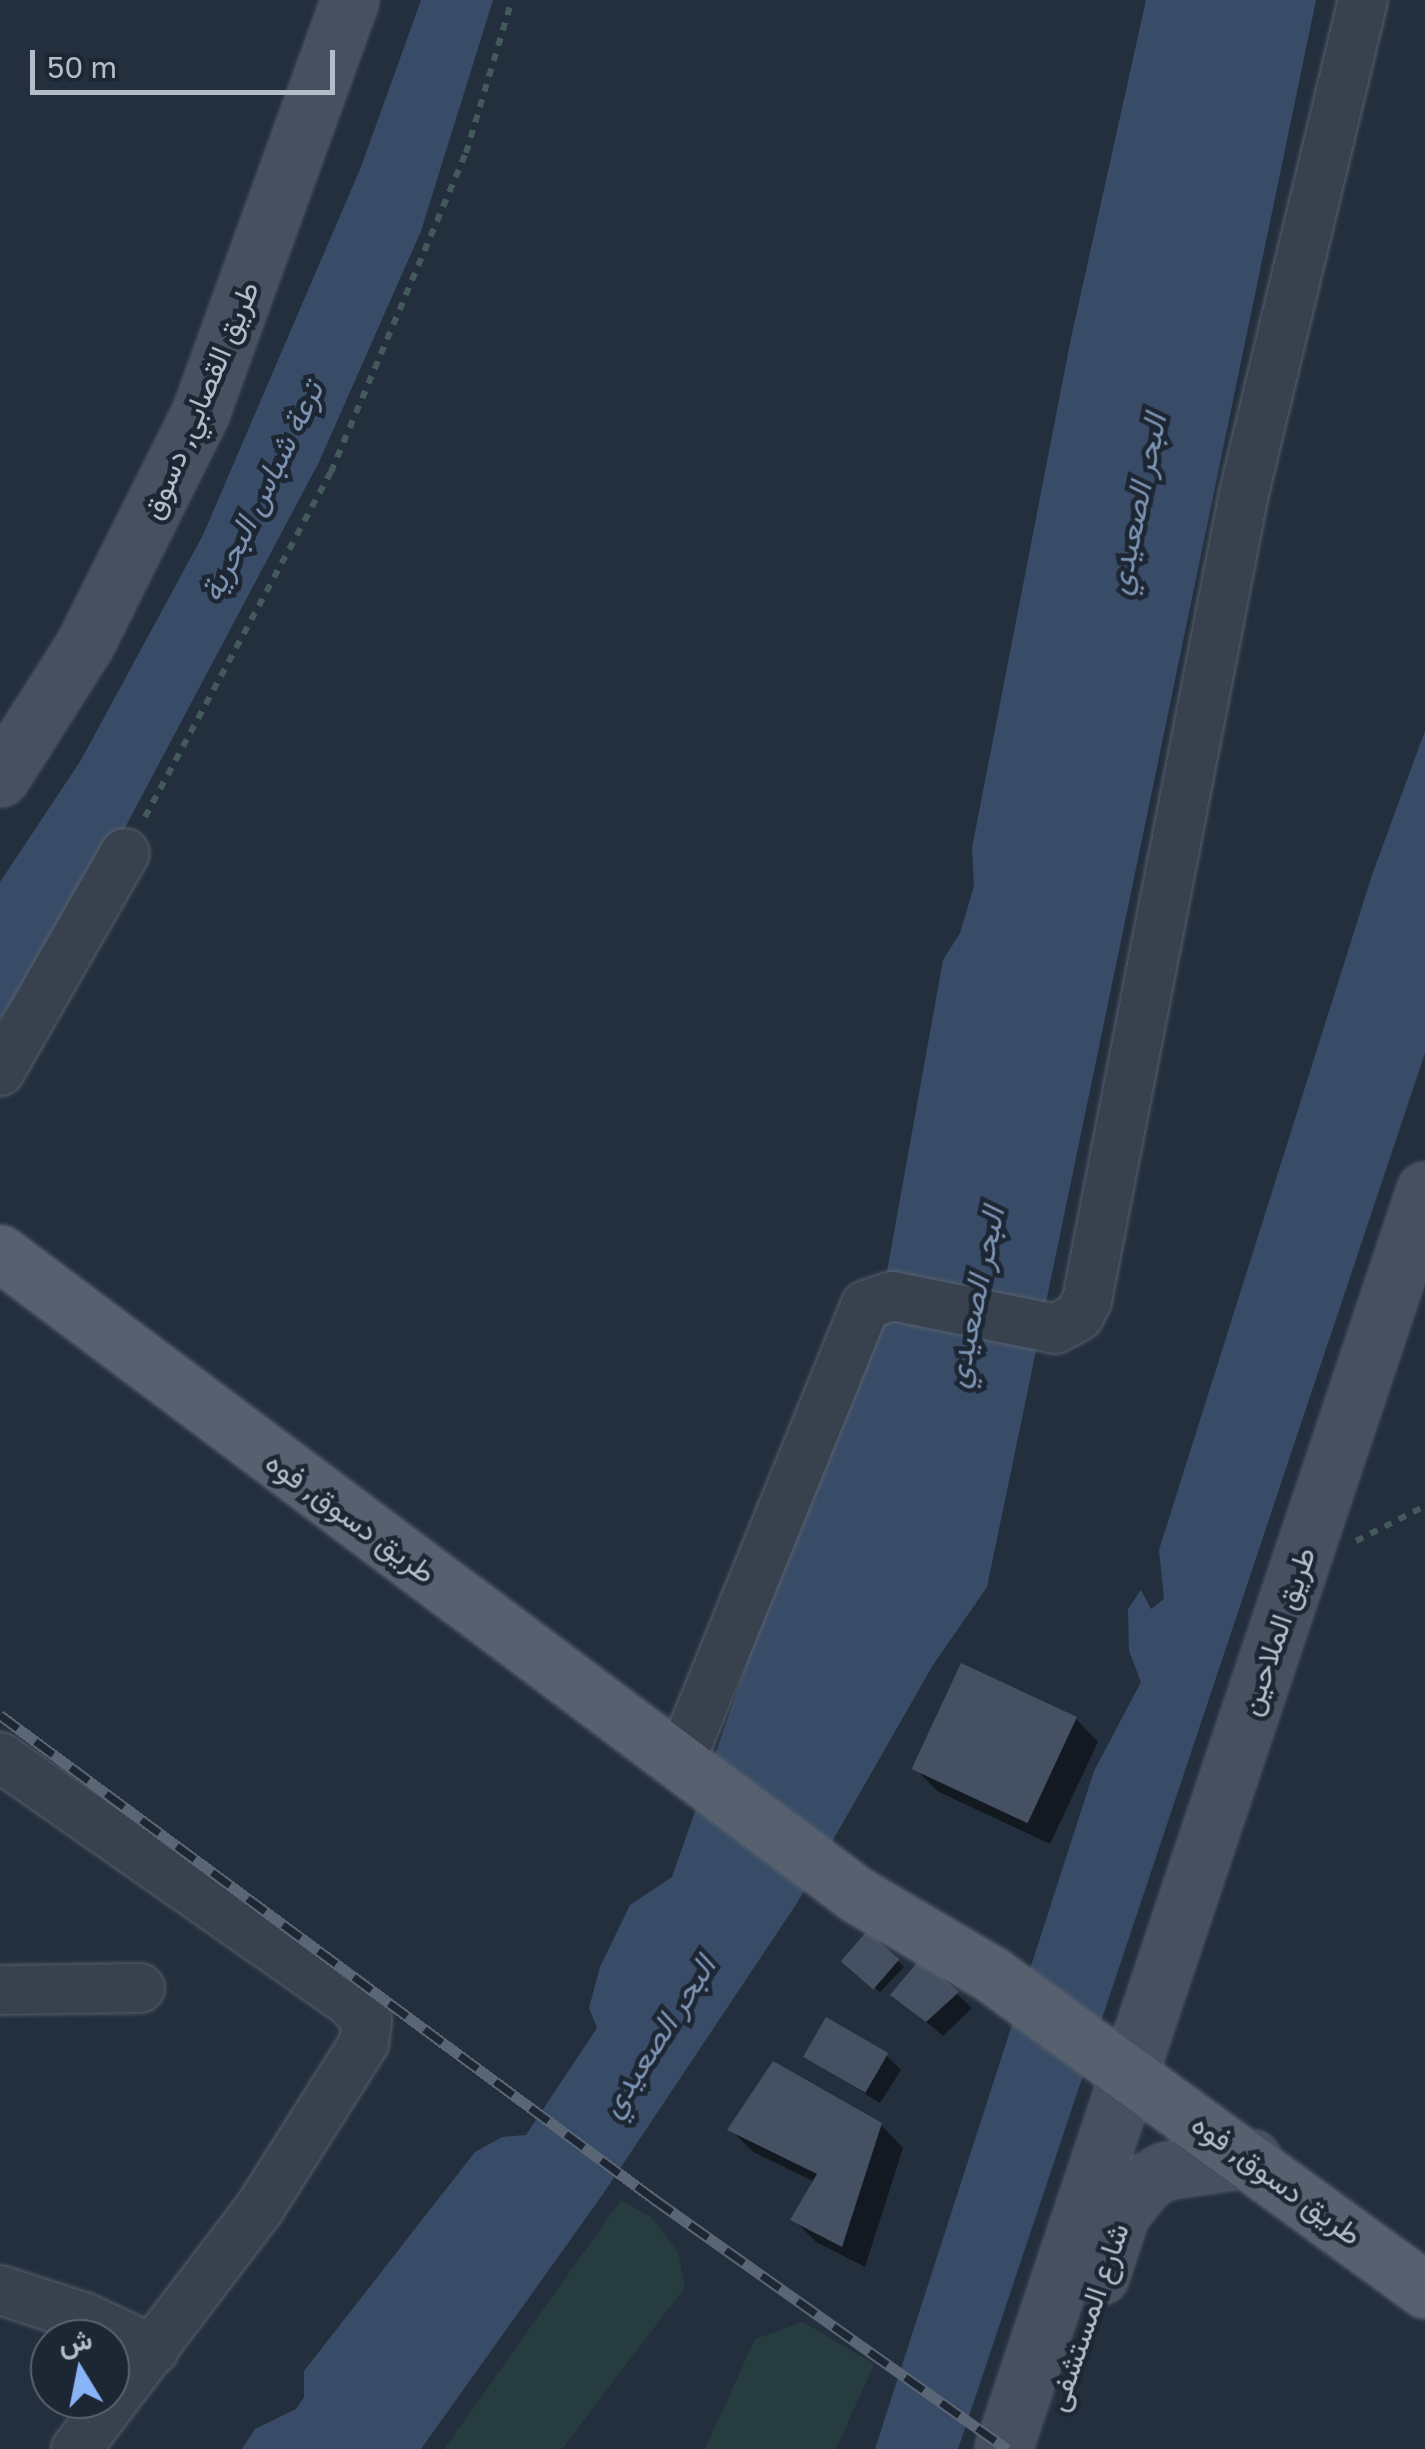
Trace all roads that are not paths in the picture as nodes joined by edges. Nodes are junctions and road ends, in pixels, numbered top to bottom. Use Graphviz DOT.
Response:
graph roads {
  1 [pos="350,0"];
  2 [pos="1363,0"];
  3 [pos="0,778"];
  4 [pos="125,853"];
  5 [pos="0,1071"];
  6 [pos="1425,1190"];
  7 [pos="0,1253"];
  8 [pos="0,1757"];
  9 [pos="692,1771"];
  10 [pos="140,1988"];
  11 [pos="0,1990"];
  12 [pos="1128,2071"];
  13 [pos="1252,2158"];
  14 [pos="1083,2271"];
  15 [pos="0,2290"];
  16 [pos="1425,2290"];
  17 [pos="154,2350"];
  18 [pos="76,2449"];
  19 [pos="1003,2449"];
  20 [pos="1042,2449"];
  1 -- 3 [label="street, طريق القصابي, دسوق"];
  2 -- 9 [label="street"];
  4 -- 5 [label="street"];
  6 -- 12 [label="street, طريق الملاحين"];
  7 -- 9 [label="main road, طريق دسوق, فوه"];
  8 -- 17 [label="street"];
  9 -- 12 [label="main road, طريق دسوق, فوه"];
  10 -- 11 [label="street"];
  12 -- 13 [label="main road, طريق دسوق, فوه"];
  12 -- 14 [label="street, شارع المستشفى"];
  13 -- 14 [label="street, شارع المستشفى"];
  13 -- 16 [label="main road, طريق دسوق, فوه"];
  14 -- 19 [label="street, شارع المستشفى"];
  14 -- 20 [label="street, شارع المستشفى"];
  15 -- 17 [label="street"];
  17 -- 18 [label="street"];
}
